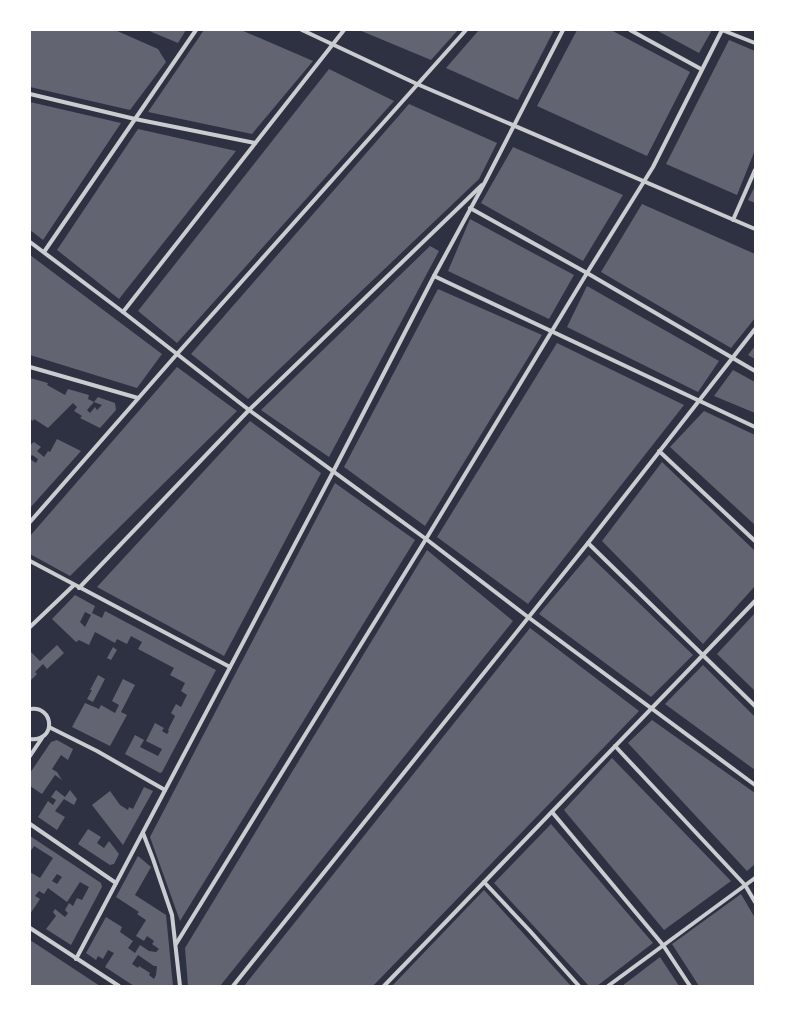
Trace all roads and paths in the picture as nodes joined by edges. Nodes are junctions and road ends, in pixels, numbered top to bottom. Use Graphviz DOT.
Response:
graph roads {
  1 [pos="196,30"];
  2 [pos="302,30"];
  3 [pos="344,30"];
  4 [pos="466,30"];
  5 [pos="563,30"];
  6 [pos="630,30"];
  7 [pos="722,30"];
  8 [pos="755,43"];
  9 [pos="333,44"];
  10 [pos="701,69"];
  11 [pos="417,84"];
  12 [pos="30,94"];
  13 [pos="134,119"];
  14 [pos="514,126"];
  15 [pos="255,143"];
  16 [pos="755,170"];
  17 [pos="645,181"];
  18 [pos="485,182"];
  19 [pos="470,208"];
  20 [pos="733,220"];
  21 [pos="755,229"];
  22 [pos="30,242"];
  23 [pos="44,252"];
  24 [pos="587,273"];
  25 [pos="434,276"];
  26 [pos="123,312"];
  27 [pos="755,329"];
  28 [pos="552,331"];
  29 [pos="177,354"];
  30 [pos="732,358"];
  31 [pos="30,367"];
  32 [pos="755,371"];
  33 [pos="138,398"];
  34 [pos="699,401"];
  35 [pos="249,410"];
  36 [pos="755,427"];
  37 [pos="659,451"];
  38 [pos="333,472"];
  39 [pos="30,522"];
  40 [pos="426,539"];
  41 [pos="755,541"];
  42 [pos="588,543"];
  43 [pos="30,561"];
  44 [pos="77,586"];
  45 [pos="755,601"];
  46 [pos="528,617"];
  47 [pos="30,627"];
  48 [pos="704,655"];
  49 [pos="230,667"];
  50 [pos="755,706"];
  51 [pos="652,708"];
  52 [pos="30,709"];
  53 [pos="49,727"];
  54 [pos="42,737"];
  55 [pos="30,739"];
  56 [pos="616,746"];
  57 [pos="30,756"];
  58 [pos="755,785"];
  59 [pos="165,790"];
  60 [pos="552,812"];
  61 [pos="30,824"];
  62 [pos="143,833"];
  63 [pos="755,878"];
  64 [pos="484,882"];
  65 [pos="116,883"];
  66 [pos="745,885"];
  67 [pos="755,902"];
  68 [pos="30,928"];
  69 [pos="176,944"];
  70 [pos="663,945"];
  71 [pos="76,959"];
  72 [pos="119,986"];
  73 [pos="180,986"];
  74 [pos="233,986"];
  75 [pos="384,986"];
  76 [pos="579,986"];
  77 [pos="608,986"];
  78 [pos="690,986"];
  1 -- 13 [label="street"];
  2 -- 9 [label="street"];
  3 -- 9 [label="street"];
  4 -- 11 [label="street"];
  5 -- 14 [label="street"];
  6 -- 10 [label="street"];
  7 -- 8 [label="street"];
  7 -- 10 [label="street"];
  9 -- 11 [label="street"];
  9 -- 15 [label="street"];
  10 -- 17 [label="street"];
  11 -- 14 [label="street"];
  11 -- 29 [label="street"];
  12 -- 13 [label="street"];
  13 -- 15 [label="street"];
  13 -- 23 [label="street"];
  14 -- 17 [label="street"];
  14 -- 18 [label="street"];
  15 -- 26 [label="street"];
  16 -- 20 [label="street"];
  17 -- 20 [label="street"];
  17 -- 24 [label="street"];
  18 -- 19 [label="street"];
  18 -- 35 [label="street"];
  19 -- 24 [label="street"];
  19 -- 25 [label="street"];
  20 -- 21 [label="street"];
  22 -- 23 [label="street"];
  23 -- 26 [label="street"];
  24 -- 28 [label="street"];
  24 -- 30 [label="street"];
  25 -- 28 [label="street"];
  25 -- 38 [label="street"];
  26 -- 29 [label="street"];
  27 -- 30 [label="street"];
  28 -- 34 [label="street"];
  28 -- 40 [label="street"];
  29 -- 33 [label="street"];
  29 -- 35 [label="street"];
  30 -- 32 [label="street"];
  30 -- 34 [label="street"];
  31 -- 33 [label="street"];
  33 -- 39 [label="street"];
  34 -- 36 [label="street"];
  34 -- 37 [label="street"];
  35 -- 38 [label="street"];
  35 -- 44 [label="street"];
  37 -- 41 [label="street"];
  37 -- 42 [label="street"];
  38 -- 40 [label="street"];
  38 -- 49 [label="street"];
  40 -- 46 [label="street"];
  40 -- 69 [label="street"];
  42 -- 46 [label="street"];
  42 -- 48 [label="street"];
  43 -- 44 [label="street"];
  44 -- 47 [label="street"];
  44 -- 49 [label="street"];
  45 -- 48 [label="street"];
  46 -- 51 [label="street"];
  46 -- 74 [label="street"];
  48 -- 50 [label="street"];
  48 -- 51 [label="street"];
  49 -- 59 [label="street"];
  51 -- 56 [label="street"];
  51 -- 58 [label="street"];
  52 -- 53 [label="street"];
  53 -- 54 [label="street"];
  53 -- 59 [label="street"];
  54 -- 55 [label="street"];
  54 -- 57 [label="street"];
  56 -- 60 [label="street"];
  56 -- 66 [label="street"];
  59 -- 62 [label="street"];
  60 -- 64 [label="street"];
  60 -- 70 [label="street"];
  61 -- 65 [label="street"];
  62 -- 65 [label="street"];
  62 -- 69 [label="street"];
  63 -- 66 [label="street"];
  64 -- 75 [label="street"];
  64 -- 76 [label="street"];
  65 -- 71 [label="street"];
  66 -- 67 [label="street"];
  66 -- 70 [label="street"];
  68 -- 71 [label="street"];
  69 -- 73 [label="street"];
  70 -- 77 [label="street"];
  70 -- 78 [label="street"];
  71 -- 72 [label="street"];
}
